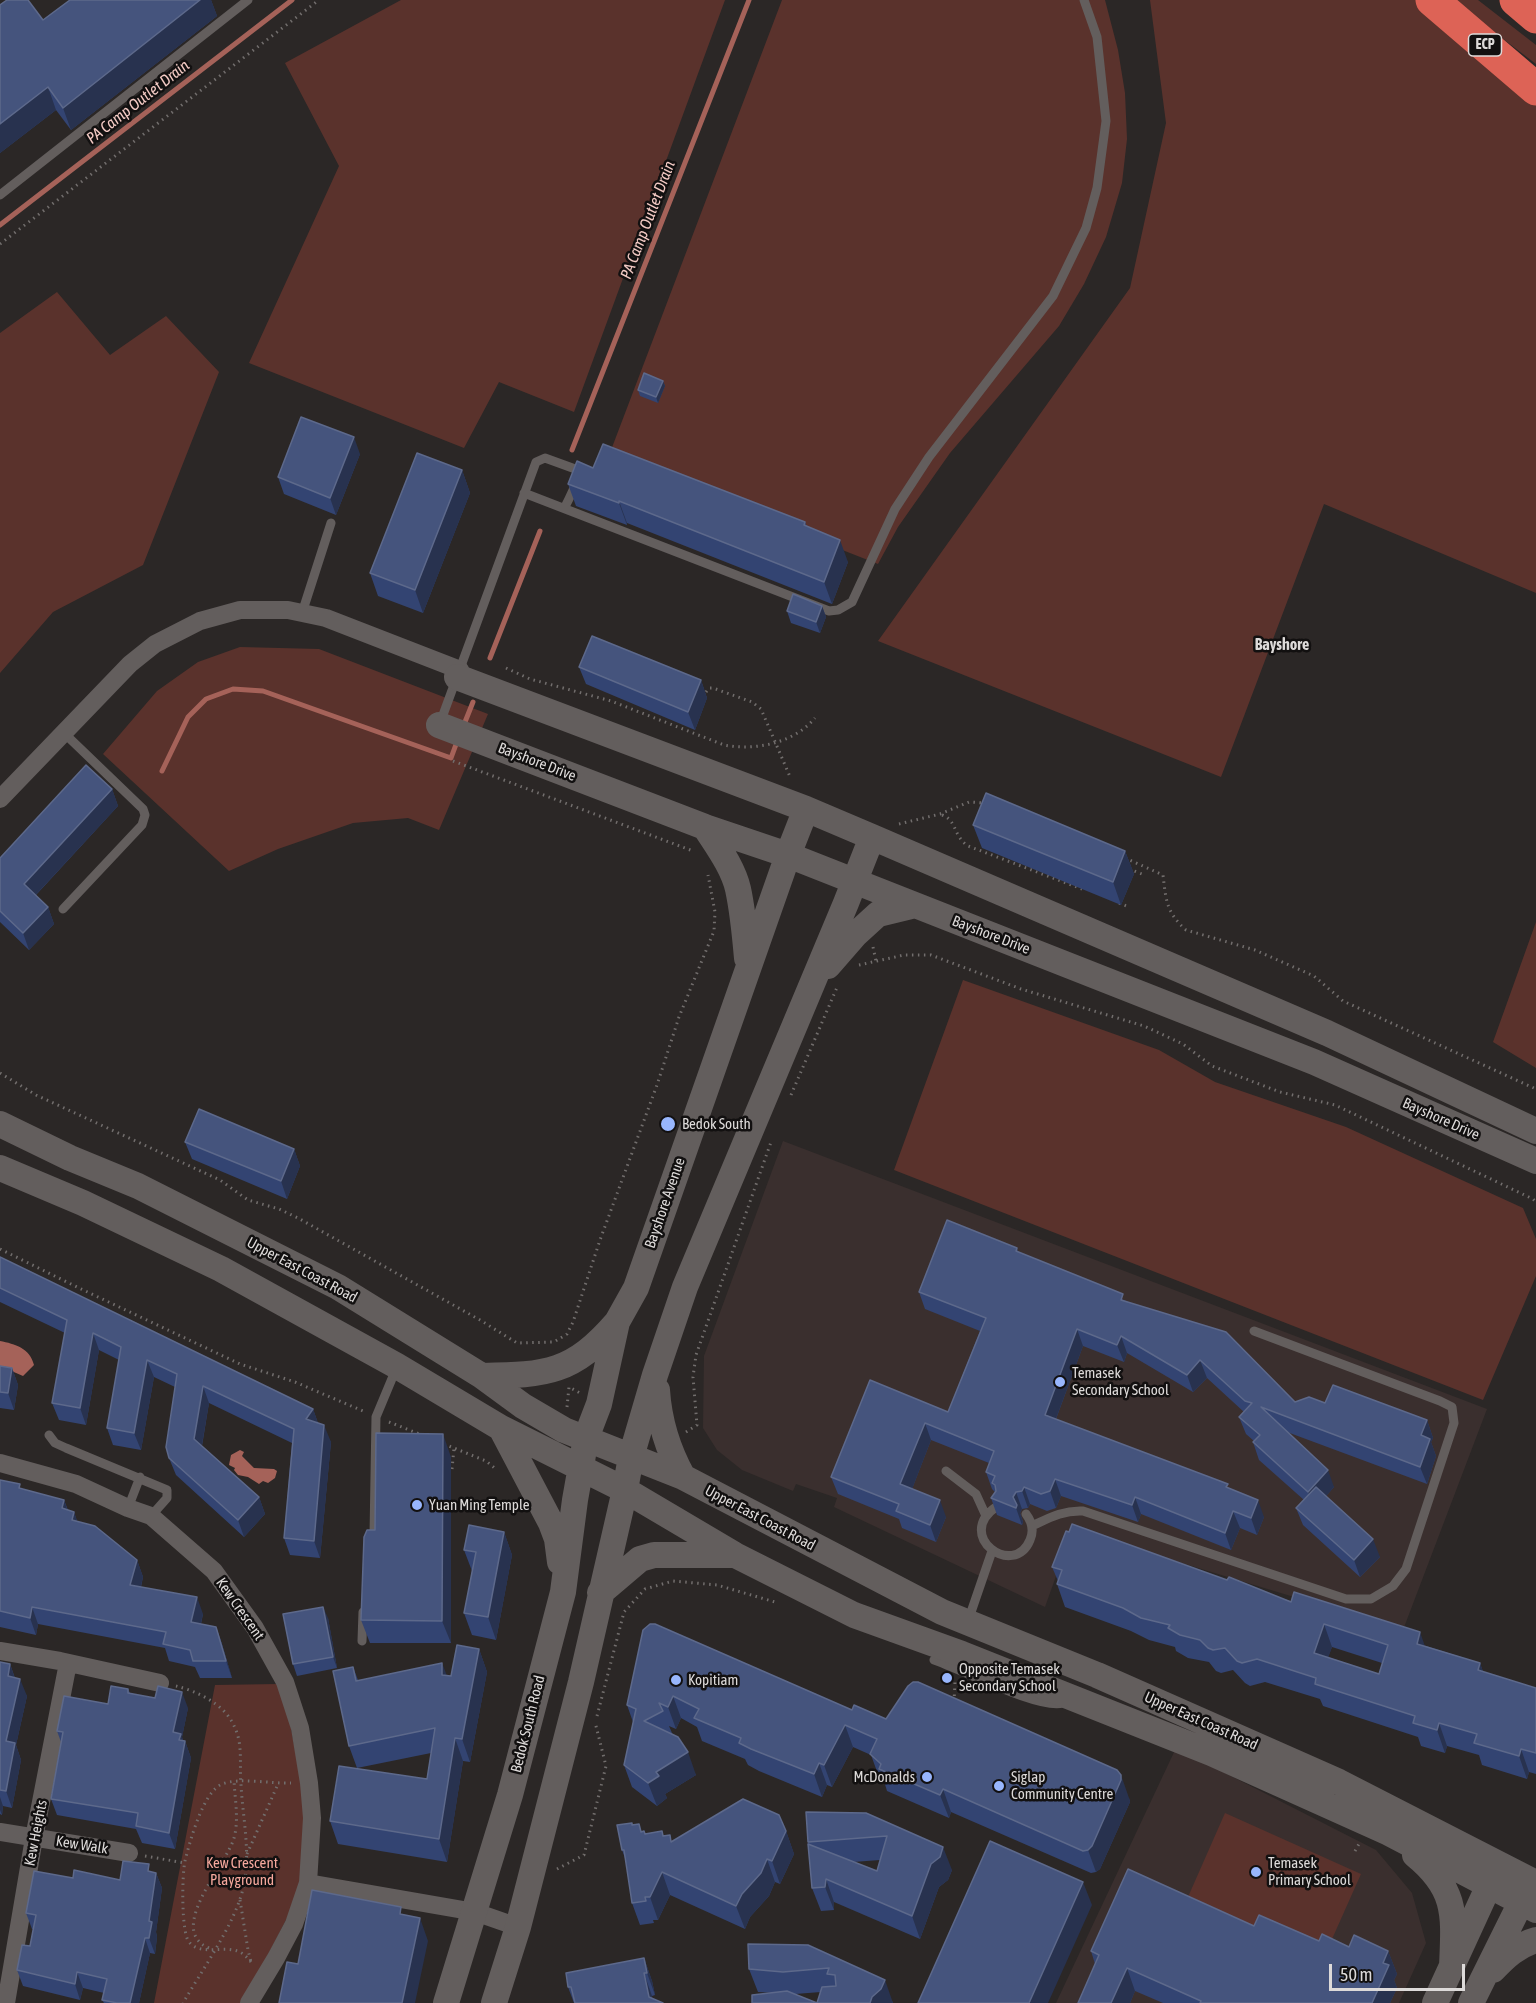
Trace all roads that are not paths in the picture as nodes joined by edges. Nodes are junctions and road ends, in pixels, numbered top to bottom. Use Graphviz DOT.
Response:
graph roads {
  1 [pos="248,0"];
  2 [pos="1084,0"];
  3 [pos="1432,0"];
  4 [pos="1516,0"];
  5 [pos="1536,17"];
  6 [pos="1536,89"];
  7 [pos="0,195"];
  8 [pos="524,493"];
  9 [pos="565,507"];
  10 [pos="331,523"];
  11 [pos="302,613"];
  12 [pos="458,674"];
  13 [pos="439,725"];
  14 [pos="64,733"];
  15 [pos="0,800"];
  16 [pos="806,809"];
  17 [pos="705,827"];
  18 [pos="872,837"];
  19 [pos="788,855"];
  20 [pos="855,882"];
  21 [pos="915,905"];
  22 [pos="63,909"];
  23 [pos="748,967"];
  24 [pos="805,1000"];
  25 [pos="0,1124"];
  26 [pos="1536,1131"];
  27 [pos="1536,1161"];
  28 [pos="0,1168"];
  29 [pos="617,1322"];
  30 [pos="1254,1331"];
  31 [pos="396,1366"];
  32 [pos="656,1375"];
  33 [pos="482,1376"];
  34 [pos="501,1428"];
  35 [pos="50,1435"];
  36 [pos="586,1438"];
  37 [pos="631,1456"];
  38 [pos="0,1463"];
  39 [pos="581,1468"];
  40 [pos="946,1471"];
  41 [pos="140,1477"];
  42 [pos="683,1478"];
  43 [pos="625,1490"];
  44 [pos="996,1507"];
  45 [pos="128,1508"];
  46 [pos="1026,1514"];
  47 [pos="151,1516"];
  48 [pos="986,1516"];
  49 [pos="1032,1526"];
  50 [pos="368,1550"];
  51 [pos="992,1551"];
  52 [pos="735,1555"];
  53 [pos="563,1593"];
  54 [pos="600,1593"];
  55 [pos="363,1606"];
  56 [pos="967,1623"];
  57 [pos="362,1641"];
  58 [pos="0,1651"];
  59 [pos="934,1660"];
  60 [pos="68,1663"];
  61 [pos="160,1683"];
  62 [pos="1077,1699"];
  63 [pos="0,1832"];
  64 [pos="34,1838"];
  65 [pos="1379,1840"];
  66 [pos="129,1853"];
  67 [pos="1494,1875"];
  68 [pos="308,1883"];
  69 [pos="1531,1894"];
  70 [pos="475,1912"];
  71 [pos="518,1927"];
  72 [pos="1536,1940"];
  73 [pos="1452,1967"];
  74 [pos="1474,1995"];
  75 [pos="6,2003"];
  76 [pos="249,2003"];
  77 [pos="446,2003"];
  78 [pos="494,2003"];
  79 [pos="1435,2003"];
  1 -- 7 [label="lane"];
  2 -- 9 [label="lane"];
  3 -- 6 [label="highway, ECP"];
  4 -- 5 [label="highway"];
  8 -- 9 [label="lane"];
  8 -- 9 [label="lane"];
  8 -- 12 [label="lane"];
  10 -- 11 [label="lane"];
  11 -- 12 [label="street"];
  11 -- 14 [label="street"];
  12 -- 13 [label="lane"];
  12 -- 16 [label="main road, Bayshore Drive"];
  13 -- 17 [label="main road, Bayshore Drive"];
  14 -- 15 [label="street"];
  14 -- 22 [label="lane"];
  16 -- 18 [label="main road, Bayshore Drive"];
  16 -- 19 [label="main road, Bayshore Avenue"];
  17 -- 19 [label="main road, Bayshore Drive"];
  17 -- 23 [label="main road, Bayshore Avenue"];
  18 -- 20 [label="main road"];
  18 -- 26 [label="main road, Bayshore Drive"];
  19 -- 20 [label="main road, Bayshore Drive"];
  19 -- 23 [label="main road, Bayshore Avenue"];
  20 -- 21 [label="main road, Bayshore Drive"];
  20 -- 24 [label="main road"];
  21 -- 24 [label="main road"];
  21 -- 27 [label="main road, Bayshore Drive"];
  23 -- 29 [label="main road, Bayshore Avenue"];
  24 -- 32 [label="main road"];
  25 -- 33 [label="main road, Upper East Coast Road"];
  28 -- 31 [label="main road, Upper East Coast Road"];
  29 -- 33 [label="main road"];
  29 -- 36 [label="main road, Bayshore Avenue"];
  30 -- 49 [label="lane"];
  31 -- 34 [label="main road, Upper East Coast Road"];
  31 -- 50 [label="lane"];
  32 -- 37 [label="main road"];
  32 -- 42 [label="main road"];
  33 -- 36 [label="main road, Upper East Coast Road"];
  34 -- 39 [label="main road, Upper East Coast Road"];
  34 -- 53 [label="main road"];
  35 -- 41 [label="lane"];
  36 -- 37 [label="main road, Upper East Coast Road"];
  36 -- 39 [label="main road, Bedok South Road"];
  37 -- 42 [label="main road, Upper East Coast Road"];
  37 -- 43 [label="main road"];
  38 -- 45 [label="street, Kew Crescent"];
  39 -- 43 [label="main road, Upper East Coast Road"];
  39 -- 53 [label="main road, Bedok South Road"];
  40 -- 48 [label="lane"];
  41 -- 45 [label="lane"];
  41 -- 47 [label="lane"];
  42 -- 56 [label="main road, Upper East Coast Road"];
  43 -- 52 [label="main road, Upper East Coast Road"];
  43 -- 54 [label="main road"];
  44 -- 48 [label="lane"];
  45 -- 47 [label="street, Kew Crescent"];
  46 -- 49 [label="lane"];
  47 -- 68 [label="street, Kew Crescent"];
  48 -- 51 [label="lane"];
  49 -- 51 [label="lane"];
  51 -- 56 [label="lane"];
  52 -- 54 [label="main road"];
  52 -- 62 [label="main road, Upper East Coast Road"];
  53 -- 70 [label="main road, Bedok South Road"];
  54 -- 71 [label="main road"];
  55 -- 57 [label="lane"];
  56 -- 67 [label="main road, Upper East Coast Road"];
  58 -- 60 [label="street"];
  59 -- 62 [label="lane"];
  60 -- 61 [label="street"];
  60 -- 64 [label="street, Kew Heights"];
  62 -- 65 [label="main road, Upper East Coast Road"];
  63 -- 64 [label="street, Kew Walk"];
  64 -- 66 [label="street, Kew Walk"];
  64 -- 75 [label="street, Kew Heights"];
  65 -- 67 [label="main road, Upper East Coast Road"];
  65 -- 73 [label="main road"];
  67 -- 69 [label="main road, Upper East Coast Road"];
  67 -- 73 [label="main road"];
  68 -- 70 [label="street"];
  68 -- 76 [label="street, Kew Crescent"];
  69 -- 74 [label="main road"];
  70 -- 71 [label="street"];
  70 -- 77 [label="main road, Bedok South Road"];
  71 -- 78 [label="main road"];
  72 -- 74 [label="main road"];
  73 -- 79 [label="main road"];
}
